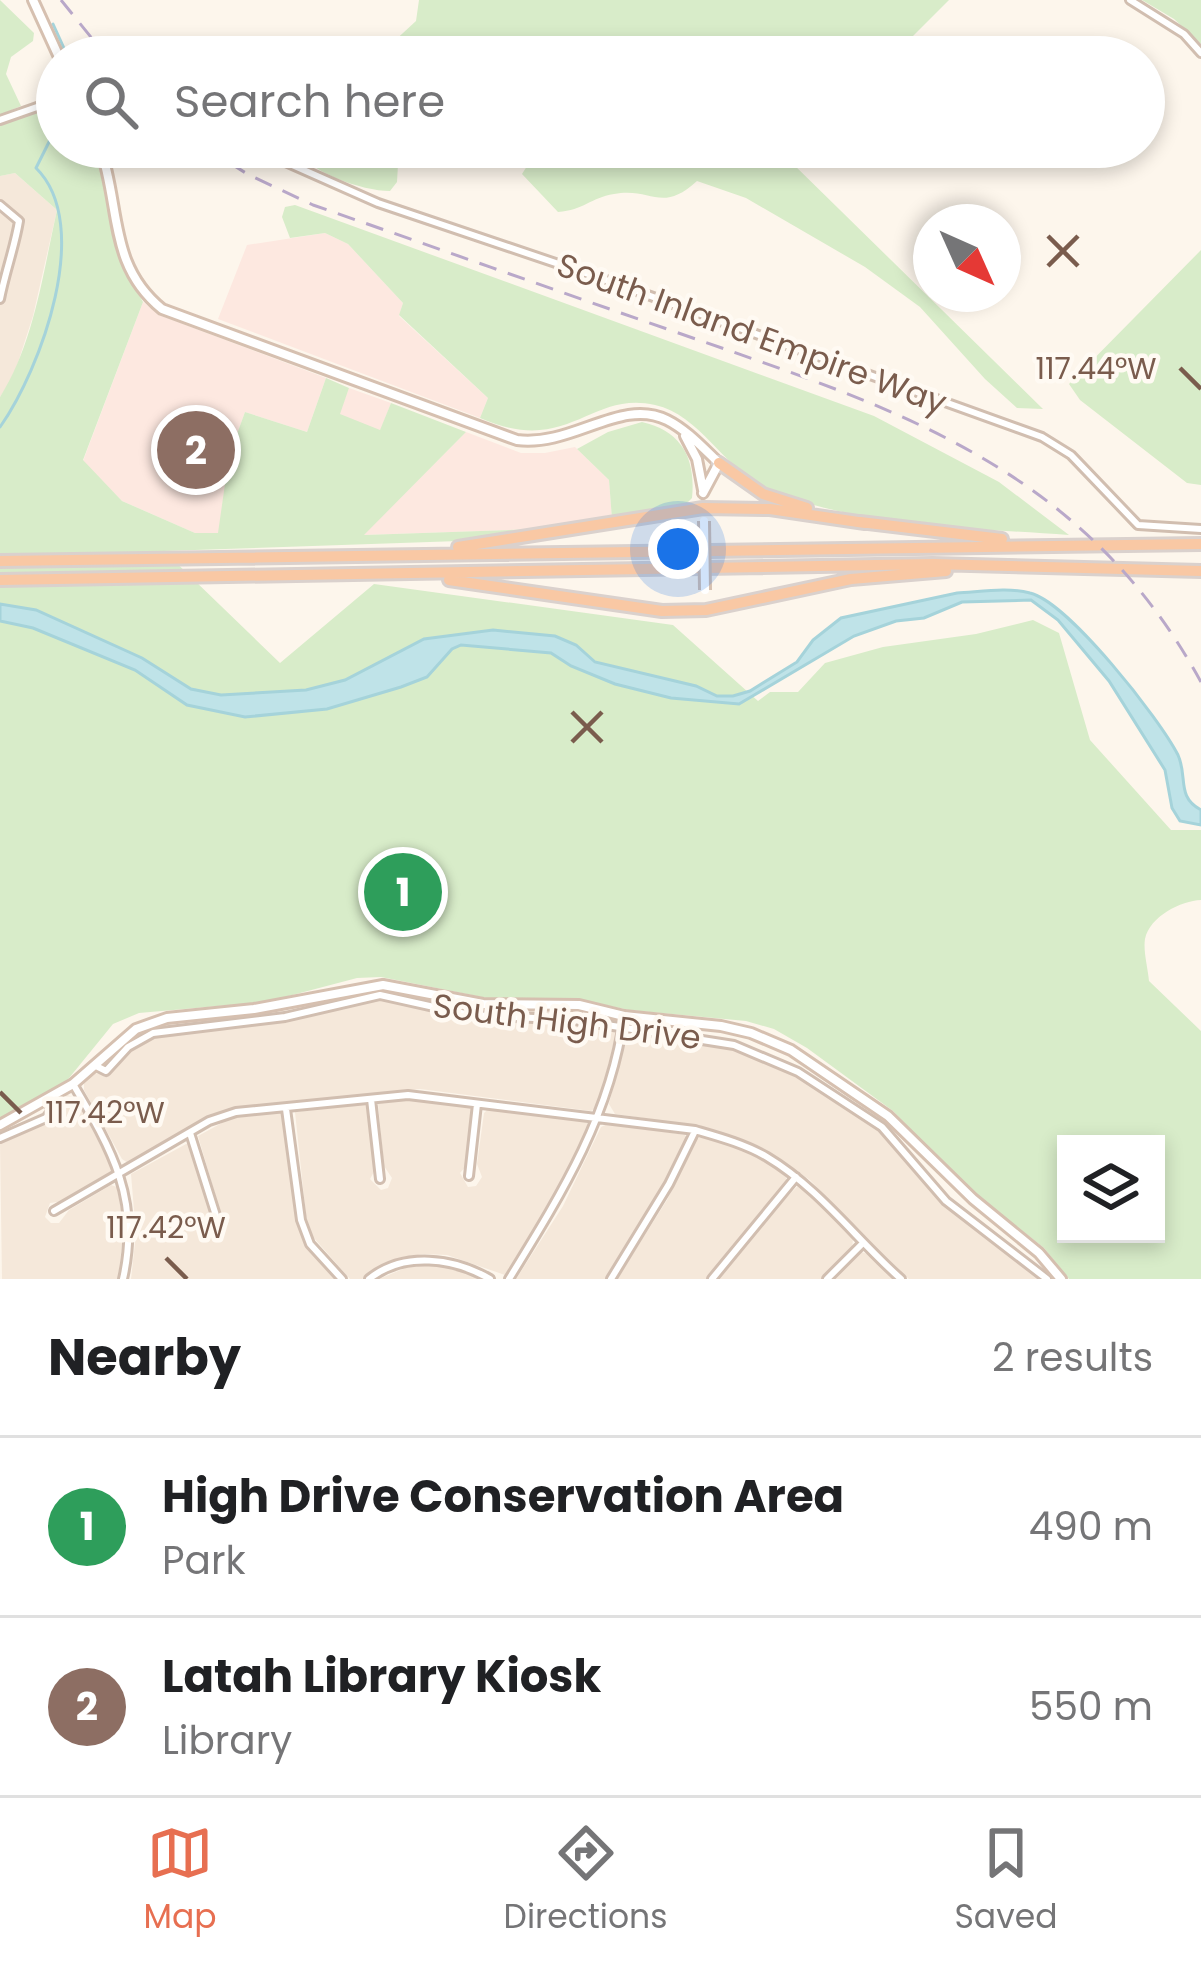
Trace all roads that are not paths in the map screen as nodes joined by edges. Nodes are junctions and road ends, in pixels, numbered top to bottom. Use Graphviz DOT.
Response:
graph roads {
  1 [pos="33,0"];
  2 [pos="1130,0"];
  3 [pos="49,36"];
  4 [pos="1201,53"];
  5 [pos="36,107"];
  6 [pos="0,120"];
  7 [pos="106,168"];
  8 [pos="298,168"];
  9 [pos="0,206"];
  10 [pos="0,299"];
  11 [pos="681,430"];
  12 [pos="719,463"];
  13 [pos="703,493"];
  14 [pos="704,515"];
  15 [pos="865,524"];
  16 [pos="1201,529"];
  17 [pos="1053,544"];
  18 [pos="1201,544"];
  19 [pos="407,554"];
  20 [pos="0,561"];
  21 [pos="1051,566"];
  22 [pos="1201,572"];
  23 [pos="404,575"];
  24 [pos="0,580"];
  25 [pos="706,610"];
  26 [pos="624,1016"];
  27 [pos="622,1028"];
  28 [pos="806,1059"];
  29 [pos="94,1065"];
  30 [pos="798,1072"];
  31 [pos="73,1084"];
  32 [pos="370,1099"];
  33 [pos="47,1101"];
  34 [pos="477,1104"];
  35 [pos="286,1108"];
  36 [pos="599,1117"];
  37 [pos="0,1125"];
  38 [pos="695,1130"];
  39 [pos="190,1133"];
  40 [pos="0,1138"];
  41 [pos="122,1172"];
  42 [pos="943,1172"];
  43 [pos="469,1176"];
  44 [pos="796,1177"];
  45 [pos="380,1179"];
  46 [pos="931,1184"];
  47 [pos="54,1211"];
  48 [pos="1000,1222"];
  49 [pos="219,1225"];
  50 [pos="989,1235"];
  51 [pos="862,1244"];
  52 [pos="123,1279"];
  53 [pos="342,1279"];
  54 [pos="369,1279"];
  55 [pos="490,1279"];
  56 [pos="508,1279"];
  57 [pos="611,1279"];
  58 [pos="712,1279"];
  59 [pos="827,1279"];
  60 [pos="902,1279"];
  61 [pos="1047,1279"];
  62 [pos="1061,1279"];
  1 -- 3 [label="main road"];
  2 -- 4 [label="street"];
  5 -- 6 [label="street"];
  7 -- 11 [label="main road"];
  8 -- 16 [label="street, South Inland Empire Way"];
  9 -- 10 [label="street"];
  11 -- 12 [label="main road"];
  11 -- 13 [label="main road"];
  12 -- 13 [label="main road"];
  12 -- 15 [label="highway"];
  13 -- 14 [label="main road"];
  14 -- 15 [label="highway"];
  14 -- 19 [label="highway"];
  14 -- 25 [label="main road, bridge"];
  15 -- 17 [label="highway"];
  17 -- 18 [label="highway"];
  17 -- 19 [label="highway"];
  19 -- 20 [label="highway"];
  21 -- 22 [label="highway"];
  21 -- 23 [label="highway"];
  21 -- 25 [label="highway"];
  23 -- 24 [label="highway"];
  23 -- 25 [label="highway"];
  26 -- 27 [label="street"];
  26 -- 28 [label="main road, South High Drive"];
  26 -- 29 [label="main road, South High Drive"];
  27 -- 29 [label="street, South High Drive"];
  27 -- 30 [label="street, South High Drive"];
  27 -- 36 [label="street"];
  28 -- 30 [label="street"];
  28 -- 42 [label="main road, South High Drive"];
  29 -- 31 [label="main road"];
  30 -- 46 [label="street, South High Drive"];
  31 -- 33 [label="main road"];
  31 -- 41 [label="street"];
  32 -- 34 [label="street"];
  32 -- 35 [label="street"];
  32 -- 45 [label="street"];
  33 -- 37 [label="main road"];
  33 -- 40 [label="street"];
  34 -- 36 [label="street"];
  34 -- 43 [label="street"];
  35 -- 39 [label="street"];
  35 -- 53 [label="street"];
  36 -- 38 [label="street"];
  36 -- 56 [label="street"];
  38 -- 44 [label="street"];
  38 -- 57 [label="street"];
  39 -- 41 [label="street"];
  39 -- 49 [label="street"];
  41 -- 47 [label="street"];
  41 -- 52 [label="street"];
  42 -- 46 [label="street"];
  42 -- 48 [label="main road, South High Drive"];
  44 -- 51 [label="street"];
  44 -- 58 [label="street"];
  46 -- 50 [label="street, South High Drive"];
  48 -- 50 [label="street"];
  48 -- 62 [label="main road, South High Drive"];
  50 -- 61 [label="street, South High Drive"];
  51 -- 59 [label="street"];
  51 -- 60 [label="street"];
  54 -- 55 [label="street"];
}
